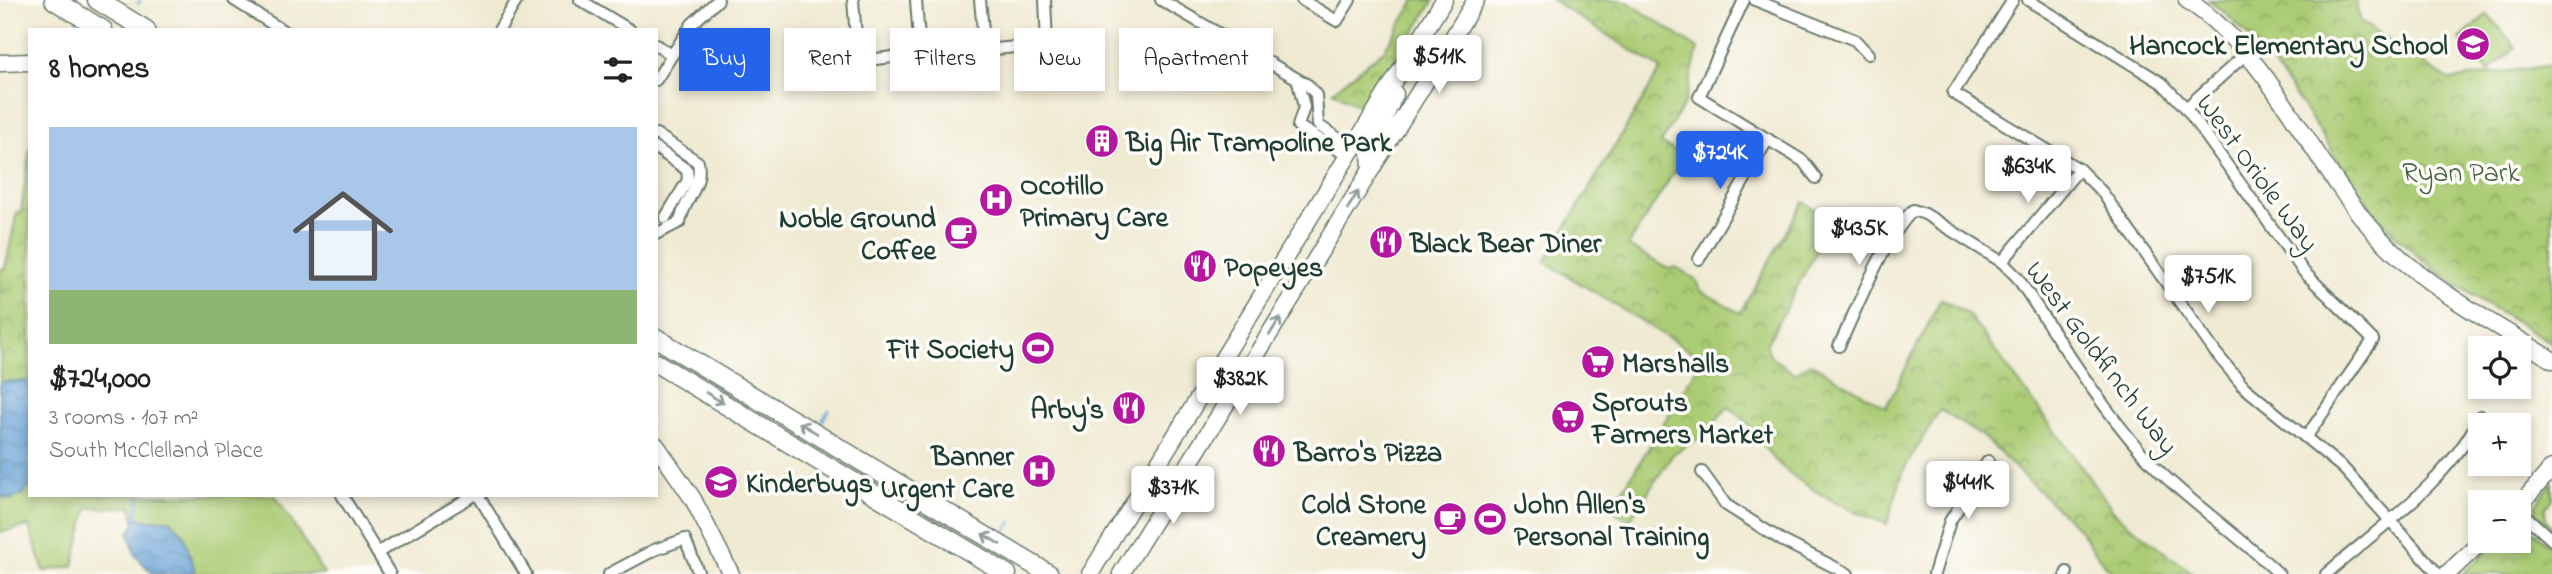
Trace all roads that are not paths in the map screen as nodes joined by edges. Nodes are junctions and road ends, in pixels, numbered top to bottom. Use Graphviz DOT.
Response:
graph roads {
  1 [pos="54,0"];
  2 [pos="97,0"];
  3 [pos="234,0"];
  4 [pos="517,0"];
  5 [pos="580,0"];
  6 [pos="717,0"];
  7 [pos="853,0"];
  8 [pos="916,0"];
  9 [pos="980,0"];
  10 [pos="1045,0"];
  11 [pos="1161,0"];
  12 [pos="1302,0"];
  13 [pos="1350,0"];
  14 [pos="1444,0"];
  15 [pos="1476,0"];
  16 [pos="1744,0"];
  17 [pos="1755,0"];
  18 [pos="2012,0"];
  19 [pos="2028,0"];
  20 [pos="2188,0"];
  21 [pos="100,28"];
  22 [pos="143,28"];
  23 [pos="279,28"];
  24 [pos="500,28"];
  25 [pos="627,28"];
  26 [pos="658,46"];
  27 [pos="1868,54"];
  28 [pos="2246,54"];
  29 [pos="672,55"];
  30 [pos="28,62"];
  31 [pos="0,63"];
  32 [pos="1403,66"];
  33 [pos="658,77"];
  34 [pos="1298,82"];
  35 [pos="2186,108"];
  36 [pos="658,135"];
  37 [pos="1768,139"];
  38 [pos="658,149"];
  39 [pos="1351,152"];
  40 [pos="2079,169"];
  41 [pos="1371,170"];
  42 [pos="1816,178"];
  43 [pos="661,219"];
  44 [pos="680,222"];
  45 [pos="658,233"];
  46 [pos="1699,259"];
  47 [pos="2002,262"];
  48 [pos="658,339"];
  49 [pos="1839,346"];
  50 [pos="2552,360"];
  51 [pos="658,364"];
  52 [pos="2307,436"];
  53 [pos="2468,441"];
  54 [pos="658,447"];
  55 [pos="1988,461"];
  56 [pos="2552,468"];
  57 [pos="1702,472"];
  58 [pos="2531,493"];
  59 [pos="343,497"];
  60 [pos="473,497"];
  61 [pos="477,497"];
  62 [pos="2390,519"];
  63 [pos="2531,520"];
  64 [pos="2552,540"];
  65 [pos="377,553"];
  66 [pos="2469,553"];
  67 [pos="390,574"];
  68 [pos="526,574"];
  69 [pos="609,574"];
  70 [pos="699,574"];
  71 [pos="731,574"];
  72 [pos="1007,574"];
  73 [pos="1049,574"];
  74 [pos="1090,574"];
  75 [pos="1121,574"];
  76 [pos="1848,574"];
  77 [pos="1934,574"];
  78 [pos="2278,574"];
  79 [pos="2326,574"];
  80 [pos="2438,574"];
  81 [pos="2447,574"];
  1 -- 21 [label="main road"];
  2 -- 22 [label="main road"];
  3 -- 23 [label="street"];
  4 -- 24 [label="street"];
  5 -- 25 [label="street"];
  6 -- 29 [label="street"];
  7 -- 8 [label="street"];
  9 -- 10 [label="street"];
  11 -- 34 [label="street"];
  12 -- 13 [label="street"];
  14 -- 32 [label="main road"];
  15 -- 41 [label="main road"];
  16 -- 37 [label="street"];
  17 -- 27 [label="street"];
  18 -- 40 [label="street"];
  19 -- 35 [label="street, West Oriole Way"];
  20 -- 28 [label="main road"];
  26 -- 29 [label="street"];
  28 -- 35 [label="street"];
  28 -- 50 [label="main road"];
  29 -- 33 [label="street"];
  30 -- 31 [label="main road"];
  32 -- 39 [label="main road"];
  32 -- 41 [label="main road"];
  34 -- 39 [label="street"];
  34 -- 39 [label="street"];
  35 -- 52 [label="street, West Oriole Way"];
  36 -- 44 [label="street"];
  37 -- 42 [label="street"];
  37 -- 46 [label="street"];
  38 -- 43 [label="street"];
  39 -- 74 [label="main road"];
  40 -- 47 [label="street"];
  40 -- 52 [label="street"];
  75 -- 41 [label="main road, one-way"];
  43 -- 44 [label="street"];
  44 -- 45 [label="street"];
  47 -- 49 [label="street, West Goldfinch Way"];
  47 -- 78 [label="street, West Goldfinch Way"];
  73 -- 48 [label="main road, one-way"];
  51 -- 72 [label="main road, one-way"];
  52 -- 62 [label="street"];
  53 -- 62 [label="street"];
  54 -- 71 [label="main road"];
  55 -- 77 [label="street"];
  56 -- 58 [label="main road"];
  57 -- 76 [label="street"];
  59 -- 65 [label="street"];
  60 -- 65 [label="street"];
  61 -- 68 [label="street"];
  62 -- 79 [label="street"];
  62 -- 80 [label="street"];
  63 -- 64 [label="street"];
  65 -- 67 [label="street"];
  66 -- 81 [label="main road"];
  69 -- 70 [label="street"];
}
